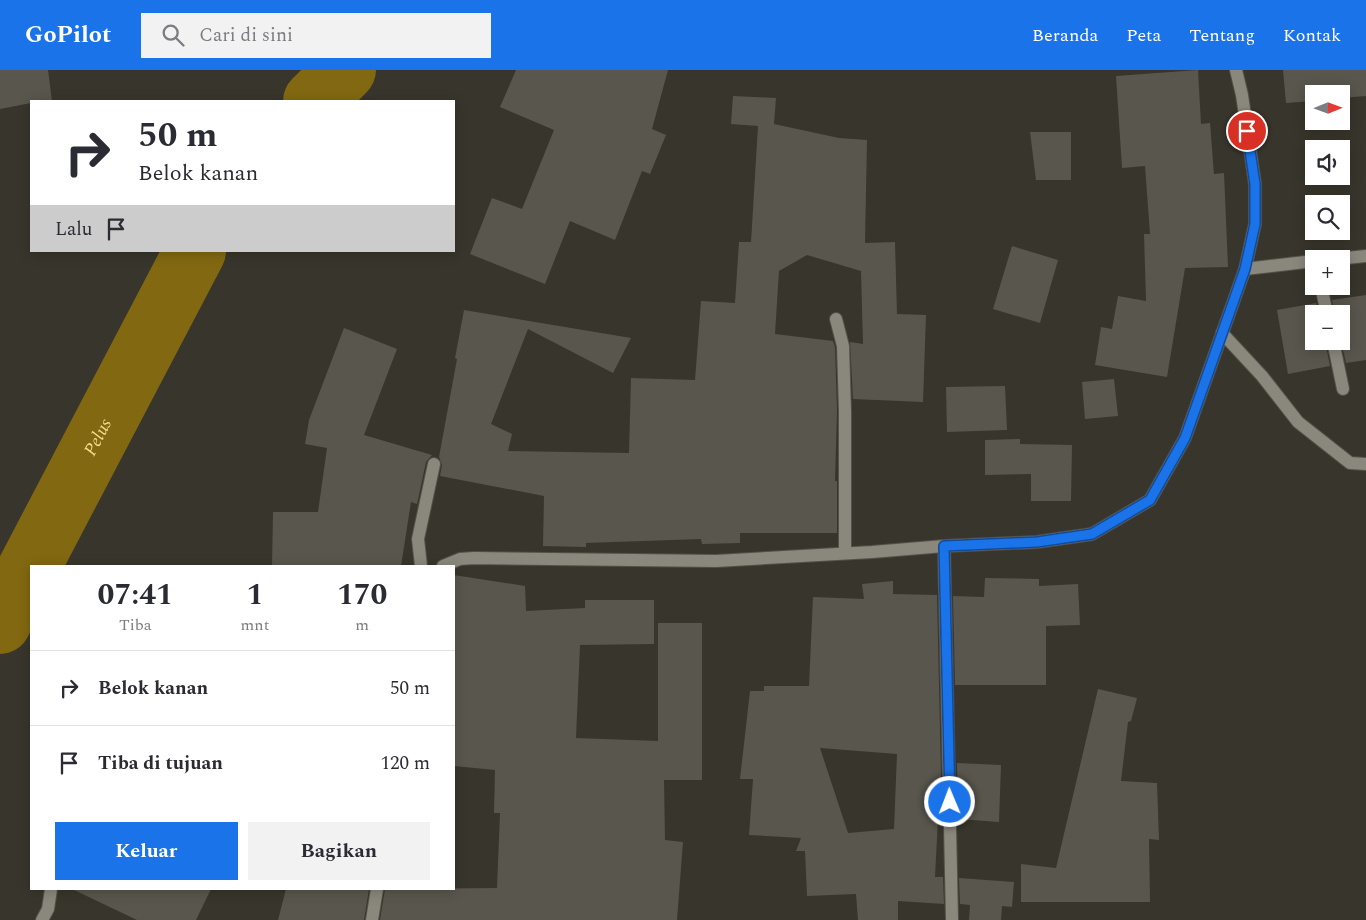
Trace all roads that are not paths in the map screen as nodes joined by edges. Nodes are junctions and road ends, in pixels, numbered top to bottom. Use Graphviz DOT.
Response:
graph roads {
  1 [pos="1236,70"];
  2 [pos="1366,256"];
  3 [pos="1350,258"];
  4 [pos="1305,262"];
  5 [pos="1245,269"];
  6 [pos="836,319"];
  7 [pos="1222,333"];
  8 [pos="1335,350"];
  9 [pos="1343,389"];
  10 [pos="434,464"];
  11 [pos="1366,464"];
  12 [pos="944,546"];
  13 [pos="845,552"];
  14 [pos="421,565"];
  15 [pos="445,565"];
  16 [pos="51,890"];
  17 [pos="377,890"];
  18 [pos="42,920"];
  19 [pos="372,920"];
  20 [pos="952,920"];
  1 -- 5 [label="street"];
  2 -- 3 [label="street"];
  4 -- 5 [label="street"];
  5 -- 7 [label="street"];
  6 -- 13 [label="street"];
  7 -- 11 [label="street"];
  7 -- 12 [label="street"];
  8 -- 9 [label="street"];
  10 -- 14 [label="street"];
  12 -- 13 [label="street"];
  12 -- 20 [label="street"];
  13 -- 15 [label="street"];
  16 -- 18 [label="street"];
  17 -- 19 [label="street"];
}
